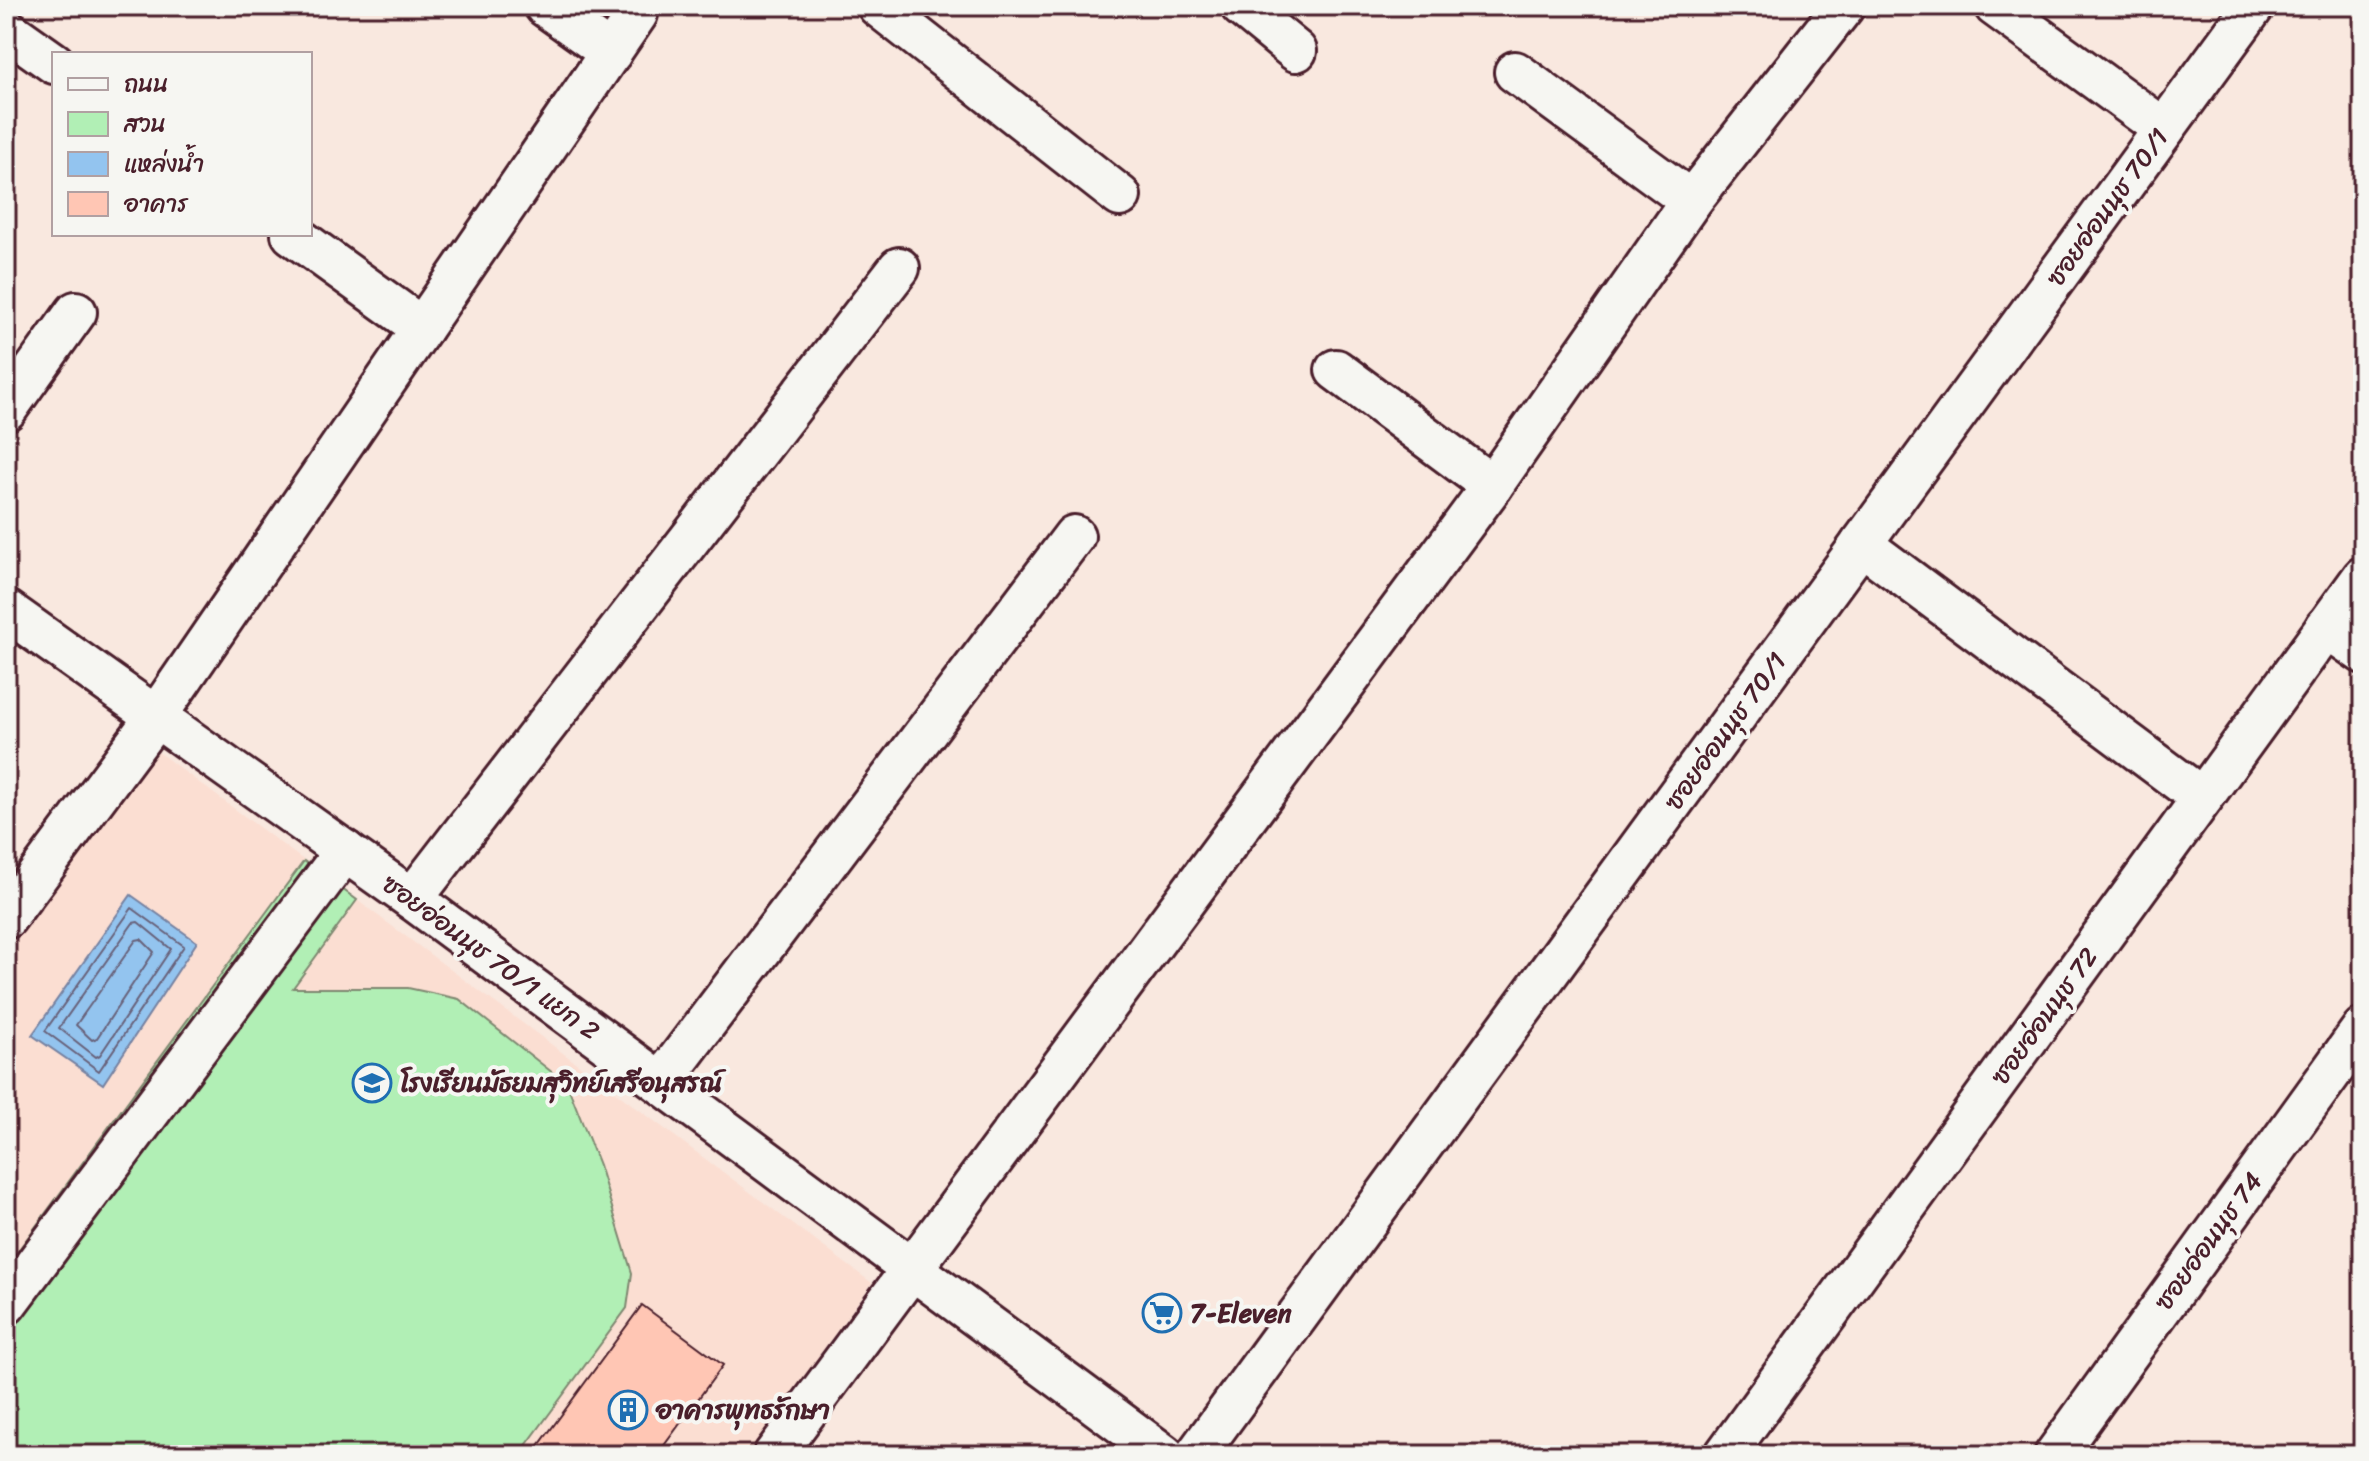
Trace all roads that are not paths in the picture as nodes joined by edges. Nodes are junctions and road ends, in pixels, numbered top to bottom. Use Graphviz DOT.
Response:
graph roads {
  1 [pos="545,6"];
  2 [pos="878,6"];
  3 [pos="1241,6"];
  4 [pos="1844,6"];
  5 [pos="1995,6"];
  6 [pos="2254,6"];
  7 [pos="637,14"];
  8 [pos="6,29"];
  9 [pos="1296,51"];
  10 [pos="611,53"];
  11 [pos="52,62"];
  12 [pos="1515,72"];
  13 [pos="2164,129"];
  14 [pos="1120,196"];
  15 [pos="1691,201"];
  16 [pos="295,236"];
  17 [pos="899,268"];
  18 [pos="76,312"];
  19 [pos="422,328"];
  20 [pos="1336,370"];
  21 [pos="6,410"];
  22 [pos="1492,486"];
  23 [pos="1074,536"];
  24 [pos="1861,544"];
  25 [pos="2363,577"];
  26 [pos="6,610"];
  27 [pos="2326,627"];
  28 [pos="2363,653"];
  29 [pos="155,718"];
  30 [pos="2202,798"];
  31 [pos="345,851"];
  32 [pos="412,899"];
  33 [pos="6,918"];
  34 [pos="2363,1028"];
  35 [pos="662,1081"];
  36 [pos="914,1268"];
  37 [pos="6,1304"];
  38 [pos="774,1455"];
  39 [pos="1164,1455"];
  40 [pos="1196,1455"];
  41 [pos="1725,1455"];
  42 [pos="2055,1455"];
  1 -- 10 [label="street"];
  2 -- 14 [label="street"];
  3 -- 9 [label="street"];
  4 -- 15 [label="street"];
  5 -- 13 [label="street"];
  6 -- 13 [label="street, ซอยอ่อนนุช 70/1"];
  7 -- 10 [label="street"];
  8 -- 11 [label="street"];
  10 -- 19 [label="street"];
  12 -- 15 [label="street"];
  13 -- 24 [label="street, ซอยอ่อนนุช 70/1"];
  15 -- 22 [label="street"];
  16 -- 19 [label="street"];
  17 -- 32 [label="street"];
  18 -- 21 [label="street"];
  19 -- 29 [label="street"];
  20 -- 22 [label="street"];
  22 -- 36 [label="street"];
  23 -- 35 [label="street"];
  24 -- 30 [label="street"];
  24 -- 40 [label="street, ซอยอ่อนนุช 70/1"];
  25 -- 27 [label="street, ซอยอ่อนนุช 72"];
  26 -- 29 [label="street, ซอยอ่อนนุช 70/1 แยก 2"];
  27 -- 28 [label="street"];
  27 -- 30 [label="street, ซอยอ่อนนุช 72"];
  29 -- 31 [label="street, ซอยอ่อนนุช 70/1 แยก 2"];
  29 -- 33 [label="street"];
  30 -- 41 [label="street, ซอยอ่อนนุช 72"];
  31 -- 32 [label="street, ซอยอ่อนนุช 70/1 แยก 2"];
  31 -- 37 [label="street"];
  32 -- 35 [label="street, ซอยอ่อนนุช 70/1 แยก 2"];
  34 -- 42 [label="street, ซอยอ่อนนุช 74"];
  35 -- 36 [label="street, ซอยอ่อนนุช 70/1 แยก 2"];
  36 -- 38 [label="street"];
  36 -- 39 [label="street, ซอยอ่อนนุช 70/1 แยก 2"];
}
